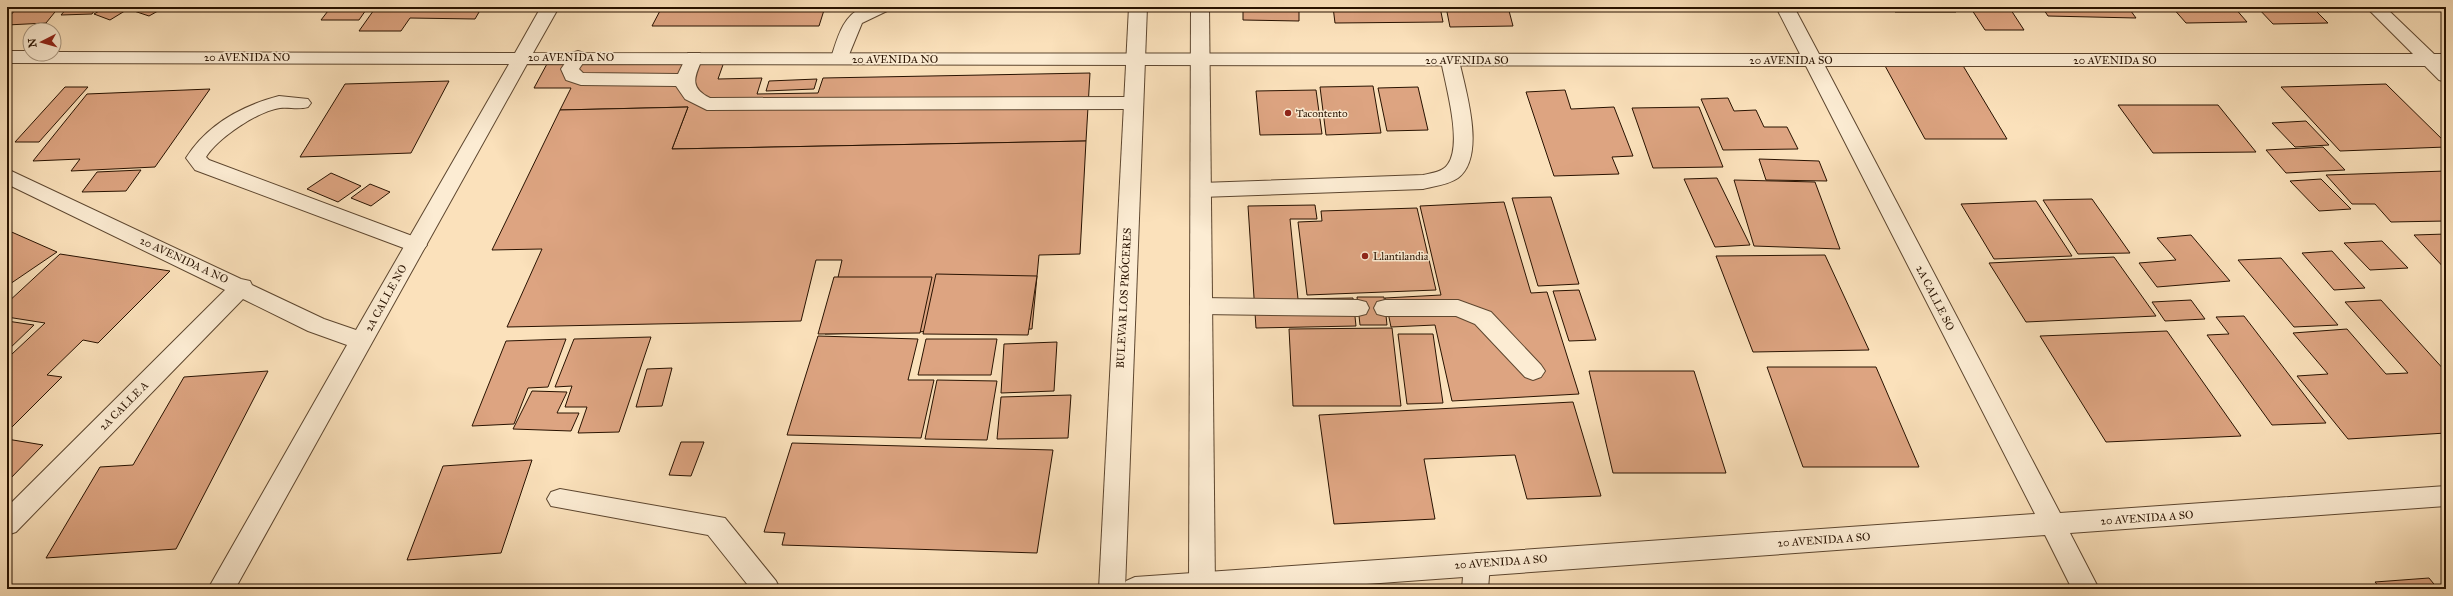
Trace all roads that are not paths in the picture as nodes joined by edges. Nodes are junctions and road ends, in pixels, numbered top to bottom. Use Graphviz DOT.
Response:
graph roads {
  1 [pos="550,7"];
  2 [pos="881,7"];
  3 [pos="1138,7"];
  4 [pos="1200,7"];
  5 [pos="1785,7"];
  6 [pos="2375,7"];
  7 [pos="523,56"];
  8 [pos="7,57"];
  9 [pos="578,57"];
  10 [pos="694,58"];
  11 [pos="840,58"];
  12 [pos="1135,60"];
  13 [pos="1200,60"];
  14 [pos="1450,60"];
  15 [pos="1812,60"];
  16 [pos="2438,60"];
  17 [pos="2446,76"];
  18 [pos="684,80"];
  19 [pos="301,103"];
  20 [pos="1133,103"];
  21 [pos="7,176"];
  22 [pos="1201,190"];
  23 [pos="416,245"];
  24 [pos="242,287"];
  25 [pos="1201,306"];
  26 [pos="1358,308"];
  27 [pos="1385,308"];
  28 [pos="362,341"];
  29 [pos="1533,371"];
  30 [pos="2446,496"];
  31 [pos="560,499"];
  32 [pos="12,513"];
  33 [pos="2052,525"];
  34 [pos="1477,564"];
  35 [pos="1202,586"];
  36 [pos="221,589"];
  37 [pos="767,589"];
  38 [pos="1112,589"];
  39 [pos="1135,589"];
  40 [pos="1475,589"];
  41 [pos="2086,589"];
  1 -- 7 [label="street, 2A CALLE NO"];
  2 -- 11 [label="street"];
  3 -- 12 [label="street, BULEVAR LOS PRÓCERES"];
  4 -- 13 [label="street"];
  5 -- 15 [label="street, 2A CALLE SO"];
  6 -- 16 [label="street"];
  7 -- 8 [label="street, 20 AVENIDA NO"];
  7 -- 9 [label="street, 20 AVENIDA NO"];
  7 -- 23 [label="street, 2A CALLE NO"];
  9 -- 10 [label="street, 20 AVENIDA NO"];
  9 -- 18 [label="street"];
  10 -- 11 [label="street, 20 AVENIDA NO"];
  10 -- 18 [label="street"];
  11 -- 12 [label="street, 20 AVENIDA NO"];
  12 -- 13 [label="street, 20 AVENIDA SO"];
  12 -- 20 [label="street, BULEVAR LOS PRÓCERES"];
  13 -- 14 [label="street, 20 AVENIDA SO"];
  13 -- 22 [label="street"];
  14 -- 15 [label="street, 20 AVENIDA SO"];
  14 -- 22 [label="street"];
  15 -- 16 [label="street, 20 AVENIDA SO"];
  15 -- 33 [label="street, 2A CALLE SO"];
  16 -- 17 [label="street"];
  18 -- 20 [label="street"];
  19 -- 23 [label="street"];
  20 -- 38 [label="street, BULEVAR LOS PRÓCERES"];
  21 -- 24 [label="street, 20 AVENIDA A NO"];
  22 -- 25 [label="street"];
  23 -- 28 [label="street, 2A CALLE NO"];
  24 -- 28 [label="street, 20 AVENIDA A NO"];
  24 -- 32 [label="street, 2A CALLE A"];
  25 -- 26 [label="street"];
  25 -- 35 [label="street"];
  27 -- 29 [label="street"];
  28 -- 36 [label="street, 2A CALLE NO"];
  30 -- 33 [label="street, 20 AVENIDA A SO"];
  31 -- 37 [label="street"];
  33 -- 34 [label="street, 20 AVENIDA A SO"];
  33 -- 41 [label="street, 2A CALLE SO"];
  34 -- 35 [label="street, 20 AVENIDA A SO"];
  34 -- 40 [label="street"];
  35 -- 39 [label="street"];
}
